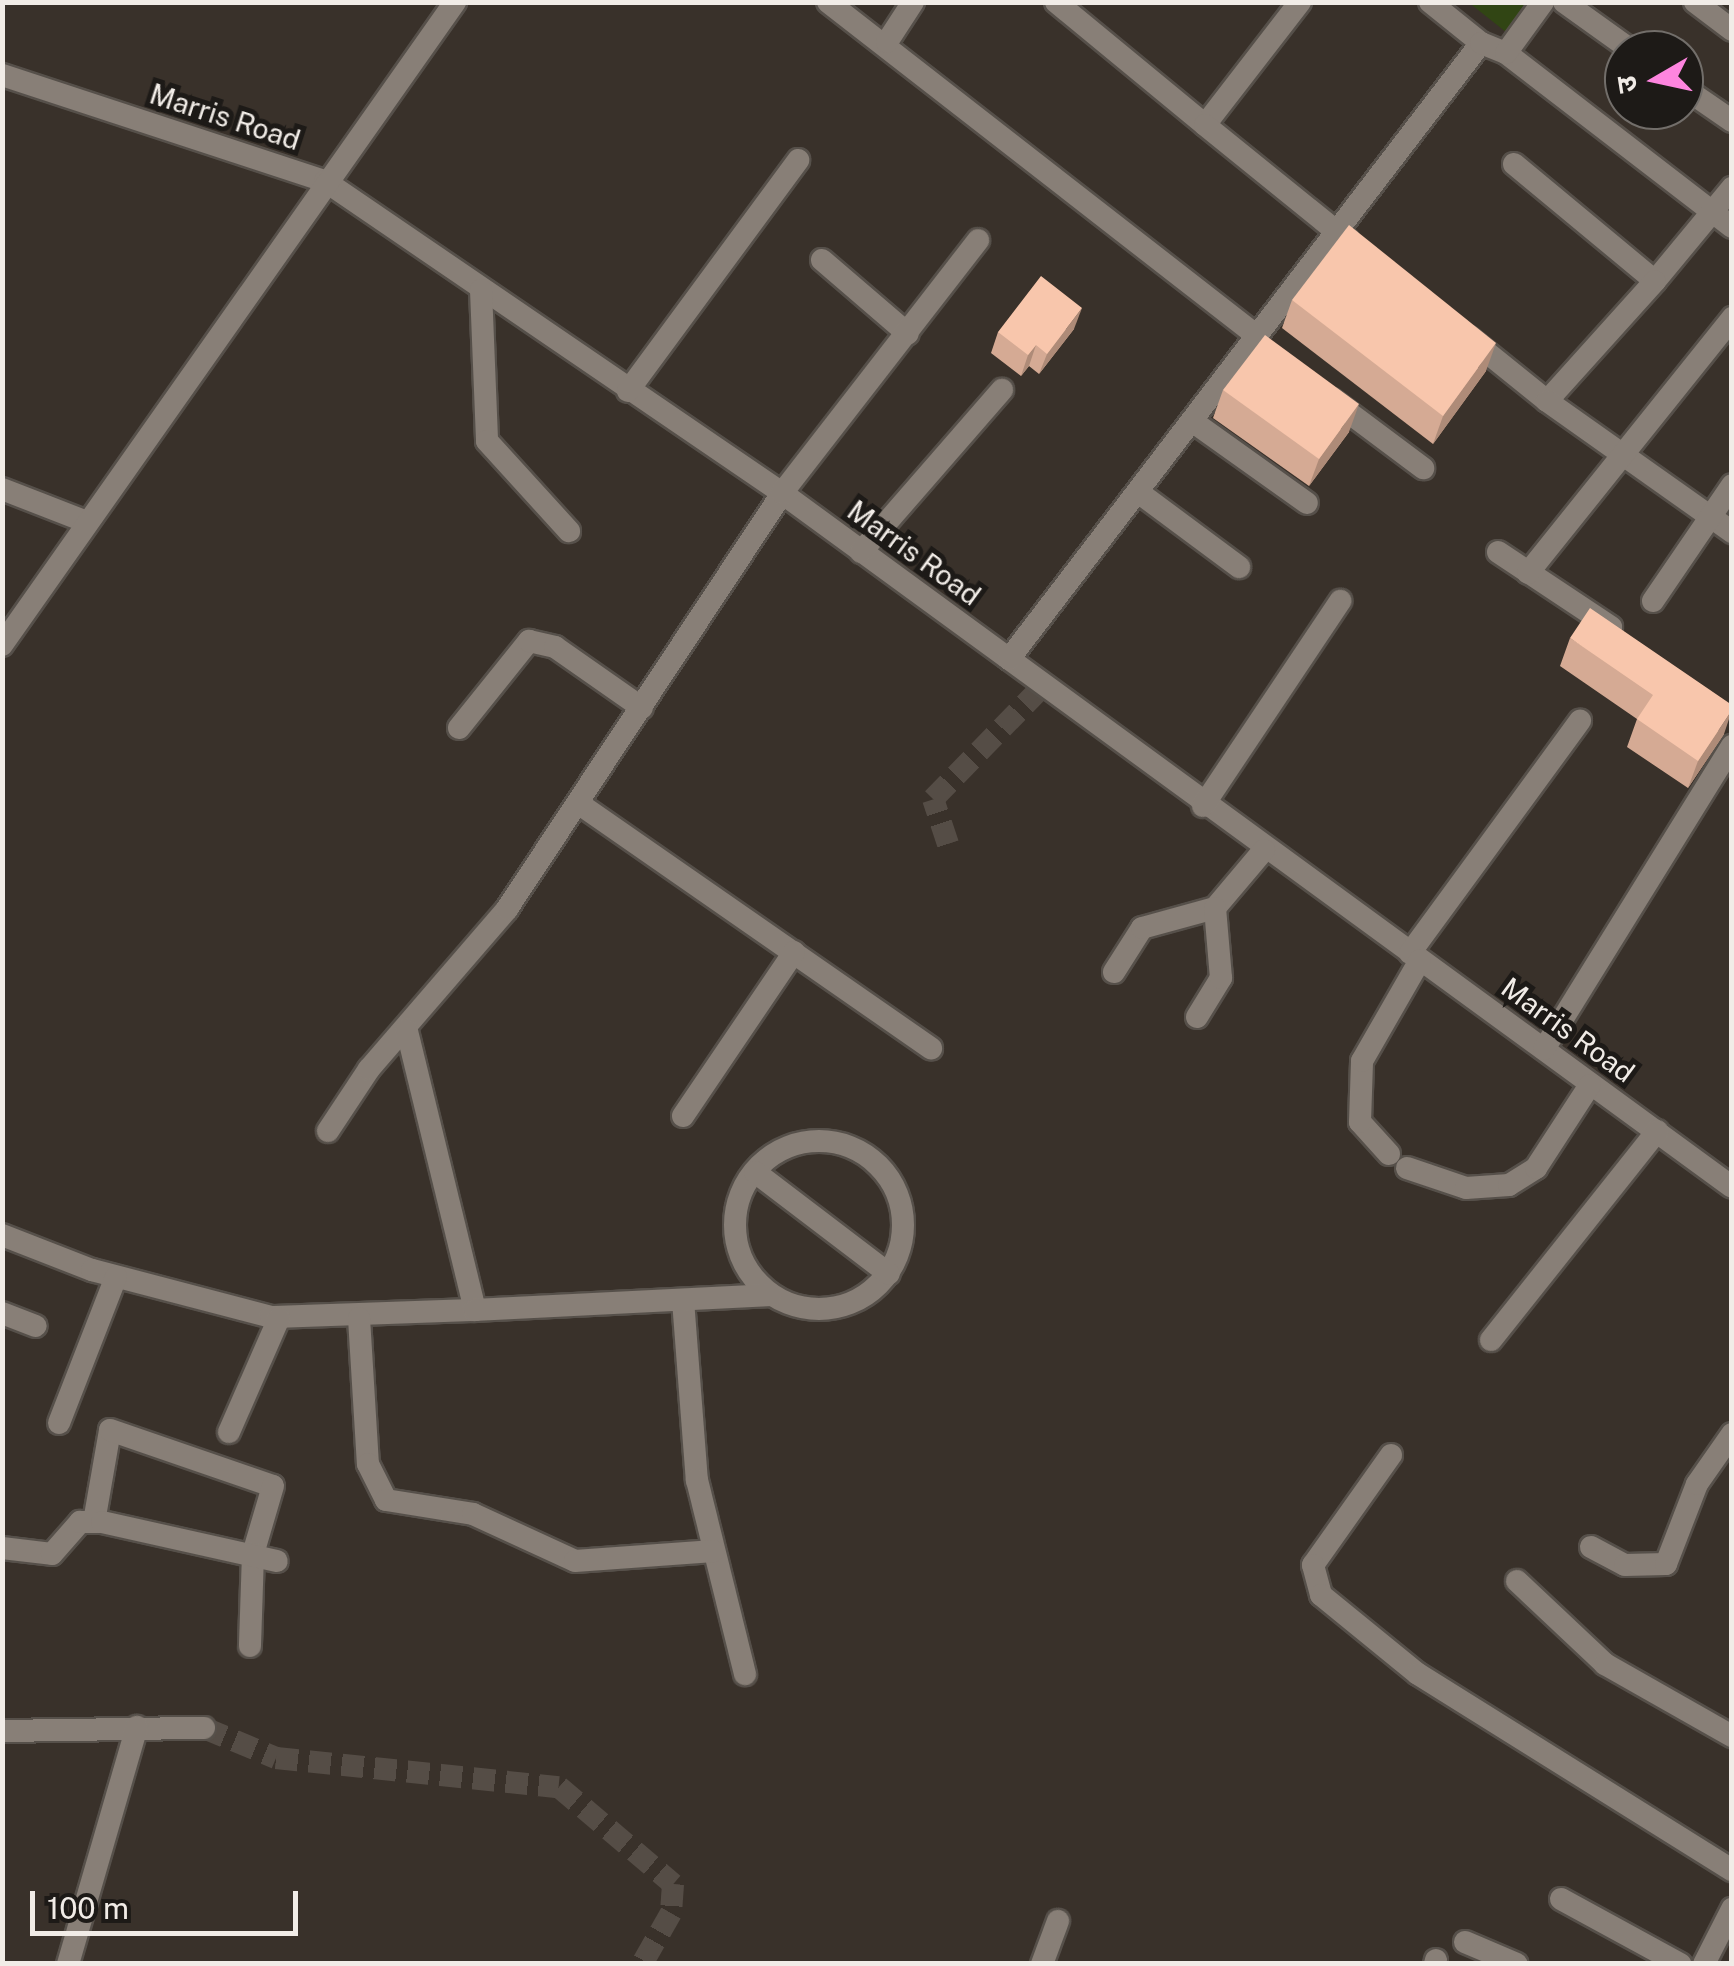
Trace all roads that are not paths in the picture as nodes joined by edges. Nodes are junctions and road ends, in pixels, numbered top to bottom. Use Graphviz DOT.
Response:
graph roads {
  1 [pos="455,2"];
  2 [pos="828,2"];
  3 [pos="914,2"];
  4 [pos="1056,2"];
  5 [pos="1300,2"];
  6 [pos="1543,2"];
  7 [pos="1564,2"];
  8 [pos="1695,2"];
  9 [pos="1435,4"];
  10 [pos="1732,30"];
  11 [pos="1604,31"];
  12 [pos="887,42"];
  13 [pos="1481,43"];
  14 [pos="1506,53"];
  15 [pos="2,75"];
  16 [pos="1704,102"];
  17 [pos="1732,122"];
  18 [pos="1205,125"];
  19 [pos="798,160"];
  20 [pos="1514,164"];
  21 [pos="325,181"];
  22 [pos="1732,188"];
  23 [pos="1711,213"];
  24 [pos="1732,227"];
  25 [pos="1336,232"];
  26 [pos="978,240"];
  27 [pos="1366,256"];
  28 [pos="822,260"];
  29 [pos="1656,281"];
  30 [pos="481,290"];
  31 [pos="1442,316"];
  32 [pos="1732,318"];
  33 [pos="908,334"];
  34 [pos="1259,344"];
  35 [pos="1314,388"];
  36 [pos="1002,390"];
  37 [pos="628,392"];
  38 [pos="1547,401"];
  39 [pos="1192,422"];
  40 [pos="1624,451"];
  41 [pos="1423,468"];
  42 [pos="1732,485"];
  43 [pos="2,489"];
  44 [pos="1138,492"];
  45 [pos="782,493"];
  46 [pos="1306,503"];
  47 [pos="1708,516"];
  48 [pos="87,522"];
  49 [pos="569,531"];
  50 [pos="1732,532"];
  51 [pos="861,552"];
  52 [pos="1498,552"];
  53 [pos="1239,567"];
  54 [pos="1528,573"];
  55 [pos="1340,601"];
  56 [pos="1653,601"];
  57 [pos="1630,637"];
  58 [pos="2,645"];
  59 [pos="1010,660"];
  60 [pos="642,708"];
  61 [pos="1580,721"];
  62 [pos="459,728"];
  63 [pos="1732,746"];
  64 [pos="578,803"];
  65 [pos="1202,806"];
  66 [pos="1264,850"];
  67 [pos="1214,908"];
  68 [pos="794,952"];
  69 [pos="1415,956"];
  70 [pos="1114,972"];
  71 [pos="1197,1017"];
  72 [pos="407,1030"];
  73 [pos="931,1048"];
  74 [pos="1544,1049"];
  75 [pos="1590,1085"];
  76 [pos="683,1116"];
  77 [pos="328,1131"];
  78 [pos="1658,1132"];
  79 [pos="755,1172"];
  80 [pos="1730,1183"];
  81 [pos="2,1235"];
  82 [pos="888,1274"];
  83 [pos="116,1277"];
  84 [pos="771,1295"];
  85 [pos="683,1300"];
  86 [pos="475,1310"];
  87 [pos="2,1314"];
  88 [pos="280,1318"];
  89 [pos="359,1318"];
  90 [pos="36,1326"];
  91 [pos="1492,1340"];
  92 [pos="59,1423"];
  93 [pos="229,1432"];
  94 [pos="1732,1434"];
  95 [pos="1391,1456"];
  96 [pos="94,1522"];
  97 [pos="2,1548"];
  98 [pos="1591,1548"];
  99 [pos="714,1551"];
  100 [pos="253,1554"];
  101 [pos="277,1561"];
  102 [pos="1517,1581"];
  103 [pos="250,1646"];
  104 [pos="744,1674"];
  105 [pos="136,1728"];
  106 [pos="204,1728"];
  107 [pos="2,1731"];
  108 [pos="1732,1736"];
  109 [pos="1732,1870"];
  110 [pos="1561,1899"];
  111 [pos="1732,1909"];
  112 [pos="1058,1921"];
  113 [pos="1465,1942"];
  114 [pos="68,1964"];
  115 [pos="1042,1964"];
  116 [pos="1518,1964"];
  117 [pos="1680,1964"];
  118 [pos="1704,1964"];
  1 -- 21 [label="street"];
  2 -- 12 [label="street"];
  3 -- 12 [label="street"];
  4 -- 18 [label="street"];
  5 -- 18 [label="street"];
  6 -- 14 [label="street"];
  7 -- 11 [label="street"];
  8 -- 10 [label="street"];
  9 -- 13 [label="street"];
  12 -- 34 [label="street"];
  13 -- 14 [label="street"];
  13 -- 25 [label="street"];
  14 -- 23 [label="street"];
  15 -- 21 [label="street, Marris Road"];
  16 -- 17 [label="street"];
  18 -- 25 [label="street"];
  19 -- 37 [label="street"];
  20 -- 29 [label="street"];
  21 -- 30 [label="street, Marris Road"];
  21 -- 48 [label="street"];
  22 -- 23 [label="street"];
  23 -- 24 [label="street"];
  23 -- 29 [label="street"];
  25 -- 27 [label="street"];
  25 -- 34 [label="street"];
  26 -- 33 [label="street"];
  28 -- 33 [label="street"];
  29 -- 38 [label="street"];
  30 -- 37 [label="street, Marris Road"];
  30 -- 49 [label="street"];
  31 -- 38 [label="street"];
  32 -- 40 [label="street"];
  33 -- 45 [label="street"];
  34 -- 39 [label="street"];
  35 -- 41 [label="street"];
  36 -- 51 [label="street"];
  37 -- 45 [label="street, Marris Road"];
  38 -- 40 [label="street"];
  39 -- 44 [label="street"];
  39 -- 46 [label="street"];
  40 -- 47 [label="street"];
  40 -- 54 [label="street"];
  42 -- 47 [label="street"];
  43 -- 48 [label="street"];
  44 -- 53 [label="street"];
  44 -- 59 [label="street"];
  45 -- 51 [label="street, Marris Road"];
  45 -- 60 [label="street"];
  47 -- 50 [label="street"];
  47 -- 56 [label="street"];
  48 -- 58 [label="street"];
  51 -- 59 [label="street, Marris Road"];
  52 -- 54 [label="street"];
  54 -- 57 [label="street"];
  55 -- 65 [label="street"];
  59 -- 65 [label="street, Marris Road"];
  60 -- 62 [label="street"];
  60 -- 64 [label="street"];
  61 -- 69 [label="street"];
  63 -- 74 [label="street"];
  64 -- 68 [label="street"];
  64 -- 72 [label="street"];
  65 -- 66 [label="street, Marris Road"];
  66 -- 67 [label="street"];
  66 -- 69 [label="street, Marris Road"];
  67 -- 70 [label="street"];
  67 -- 71 [label="street"];
  68 -- 73 [label="street"];
  68 -- 76 [label="street"];
  69 -- 74 [label="street, Marris Road"];
  69 -- 75 [label="street"];
  72 -- 77 [label="street"];
  72 -- 86 [label="street"];
  74 -- 75 [label="street, Marris Road"];
  75 -- 78 [label="street, Marris Road"];
  78 -- 80 [label="street, Marris Road"];
  78 -- 91 [label="street"];
  79 -- 82 [label="street"];
  79 -- 82 [label="street"];
  79 -- 84 [label="street"];
  81 -- 83 [label="street"];
  82 -- 84 [label="street"];
  83 -- 88 [label="street"];
  83 -- 92 [label="street"];
  84 -- 85 [label="street"];
  85 -- 86 [label="street"];
  85 -- 99 [label="street"];
  86 -- 89 [label="street"];
  87 -- 90 [label="street"];
  88 -- 89 [label="street"];
  88 -- 93 [label="street"];
  89 -- 99 [label="street"];
  94 -- 98 [label="street"];
  95 -- 109 [label="street"];
  96 -- 97 [label="street"];
  96 -- 100 [label="street"];
  96 -- 100 [label="street"];
  99 -- 104 [label="street"];
  100 -- 101 [label="street"];
  100 -- 103 [label="street"];
  102 -- 108 [label="street"];
  105 -- 106 [label="street"];
  105 -- 107 [label="street"];
  105 -- 114 [label="street"];
  110 -- 117 [label="street"];
  111 -- 118 [label="street"];
  112 -- 115 [label="street"];
  113 -- 116 [label="street"];
}
